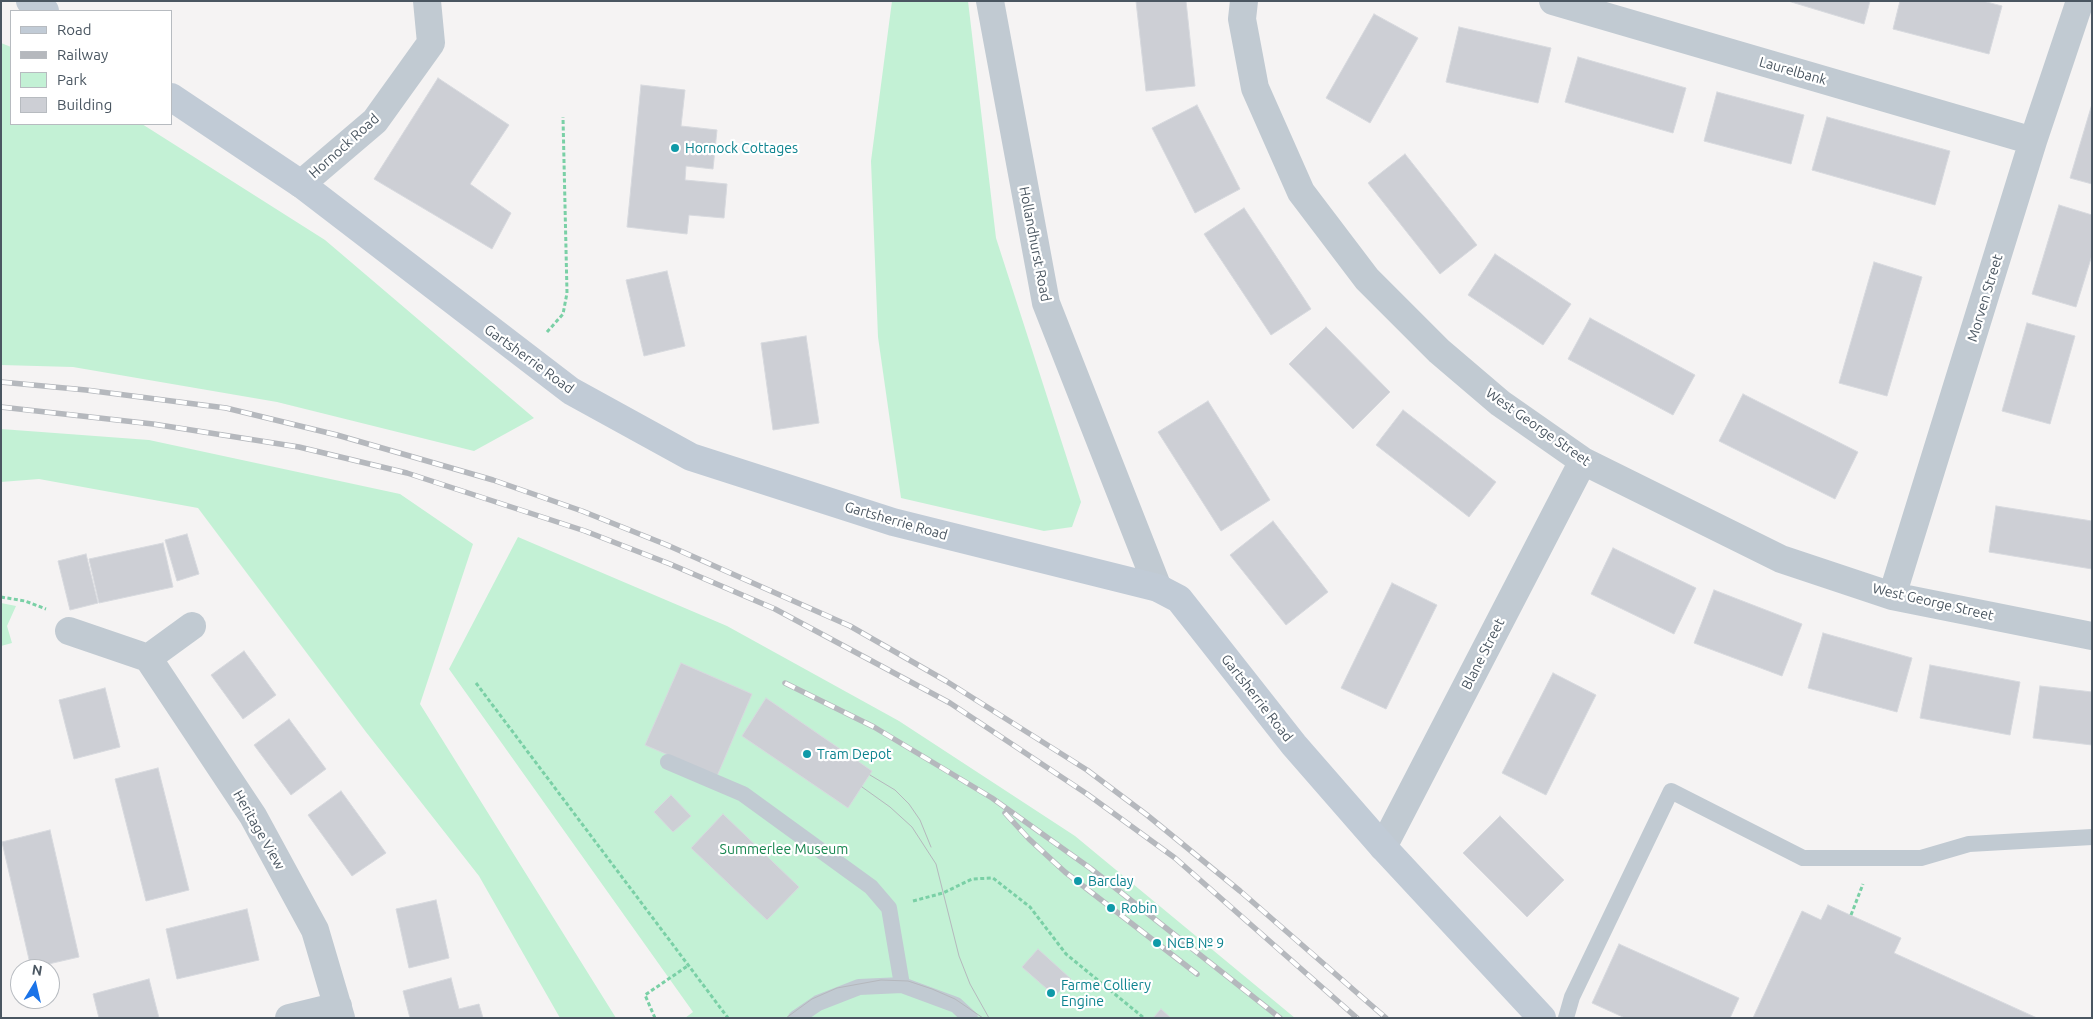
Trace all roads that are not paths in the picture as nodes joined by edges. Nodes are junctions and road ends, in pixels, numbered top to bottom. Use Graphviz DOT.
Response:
graph roads {
  1 [pos="30,1"];
  2 [pos="427,1"];
  3 [pos="990,1"];
  4 [pos="1244,1"];
  5 [pos="1553,1"];
  6 [pos="2080,1"];
  7 [pos="44,10"];
  8 [pos="172,98"];
  9 [pos="2033,141"];
  10 [pos="301,184"];
  11 [pos="1583,461"];
  12 [pos="1158,588"];
  13 [pos="1892,596"];
  14 [pos="192,626"];
  15 [pos="69,631"];
  16 [pos="2092,636"];
  17 [pos="148,658"];
  18 [pos="668,762"];
  19 [pos="2092,837"];
  20 [pos="1383,847"];
  21 [pos="902,985"];
  22 [pos="339,1012"];
  23 [pos="288,1018"];
  24 [pos="796,1018"];
  25 [pos="970,1018"];
  26 [pos="1542,1018"];
  27 [pos="1566,1018"];
  1 -- 7 [label="street"];
  2 -- 10 [label="street, Hornock Road"];
  3 -- 12 [label="street, Hollandhurst Road"];
  4 -- 11 [label="street, West George Street"];
  5 -- 9 [label="street, Laurelbank"];
  6 -- 9 [label="street, Morven Street"];
  8 -- 10 [label="street, Gartsherrie Road"];
  9 -- 13 [label="street, Morven Street"];
  10 -- 12 [label="street, Gartsherrie Road"];
  11 -- 13 [label="street, West George Street"];
  11 -- 20 [label="street, Blane Street"];
  12 -- 20 [label="street, Gartsherrie Road"];
  13 -- 16 [label="street, West George Street"];
  14 -- 17 [label="street"];
  15 -- 17 [label="street"];
  17 -- 22 [label="street, Heritage View"];
  18 -- 21 [label="lane"];
  19 -- 27 [label="lane"];
  20 -- 26 [label="street, Gartsherrie Road"];
  21 -- 24 [label="lane"];
  21 -- 25 [label="lane"];
  22 -- 23 [label="street"];
}
